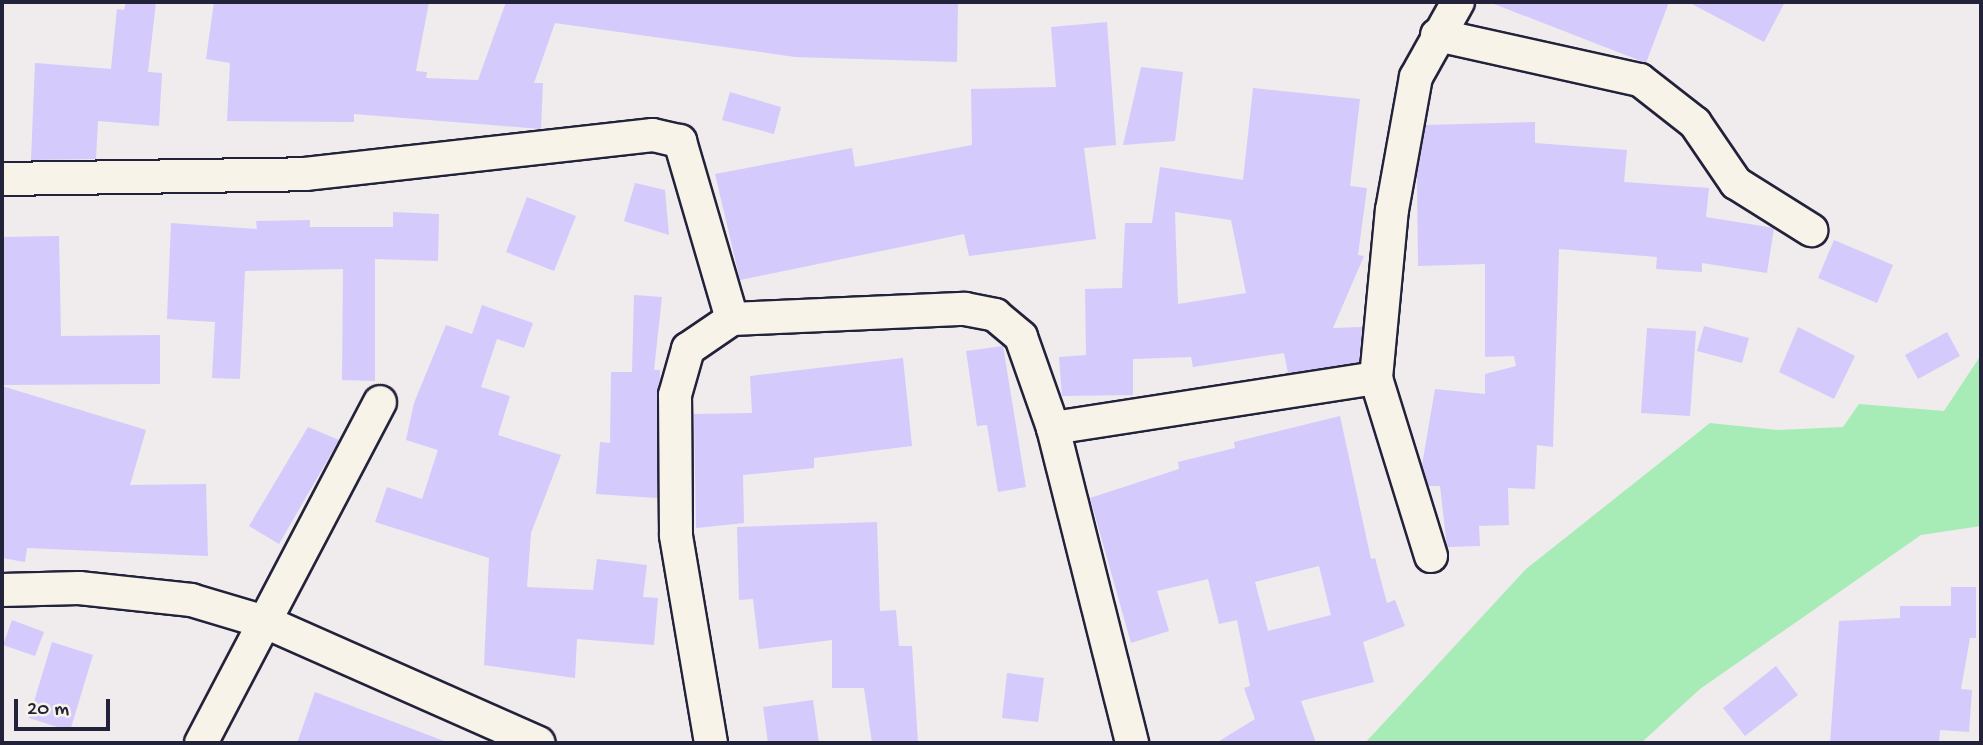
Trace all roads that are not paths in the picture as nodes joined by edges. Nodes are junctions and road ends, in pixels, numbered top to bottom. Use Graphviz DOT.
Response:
graph roads {
  1 [pos="1458,2"];
  2 [pos="1437,35"];
  3 [pos="2,179"];
  4 [pos="1811,230"];
  5 [pos="732,319"];
  6 [pos="1376,378"];
  7 [pos="380,402"];
  8 [pos="1053,428"];
  9 [pos="1431,556"];
  10 [pos="2,590"];
  11 [pos="268,623"];
  12 [pos="201,743"];
  13 [pos="540,743"];
  14 [pos="712,743"];
  15 [pos="1132,743"];
  1 -- 2 [label="street"];
  2 -- 4 [label="street"];
  2 -- 6 [label="street"];
  3 -- 5 [label="street"];
  5 -- 8 [label="street"];
  5 -- 14 [label="street"];
  6 -- 8 [label="street"];
  6 -- 9 [label="street"];
  7 -- 11 [label="street"];
  8 -- 15 [label="street"];
  10 -- 11 [label="street"];
  11 -- 12 [label="street"];
  11 -- 13 [label="street"];
}
